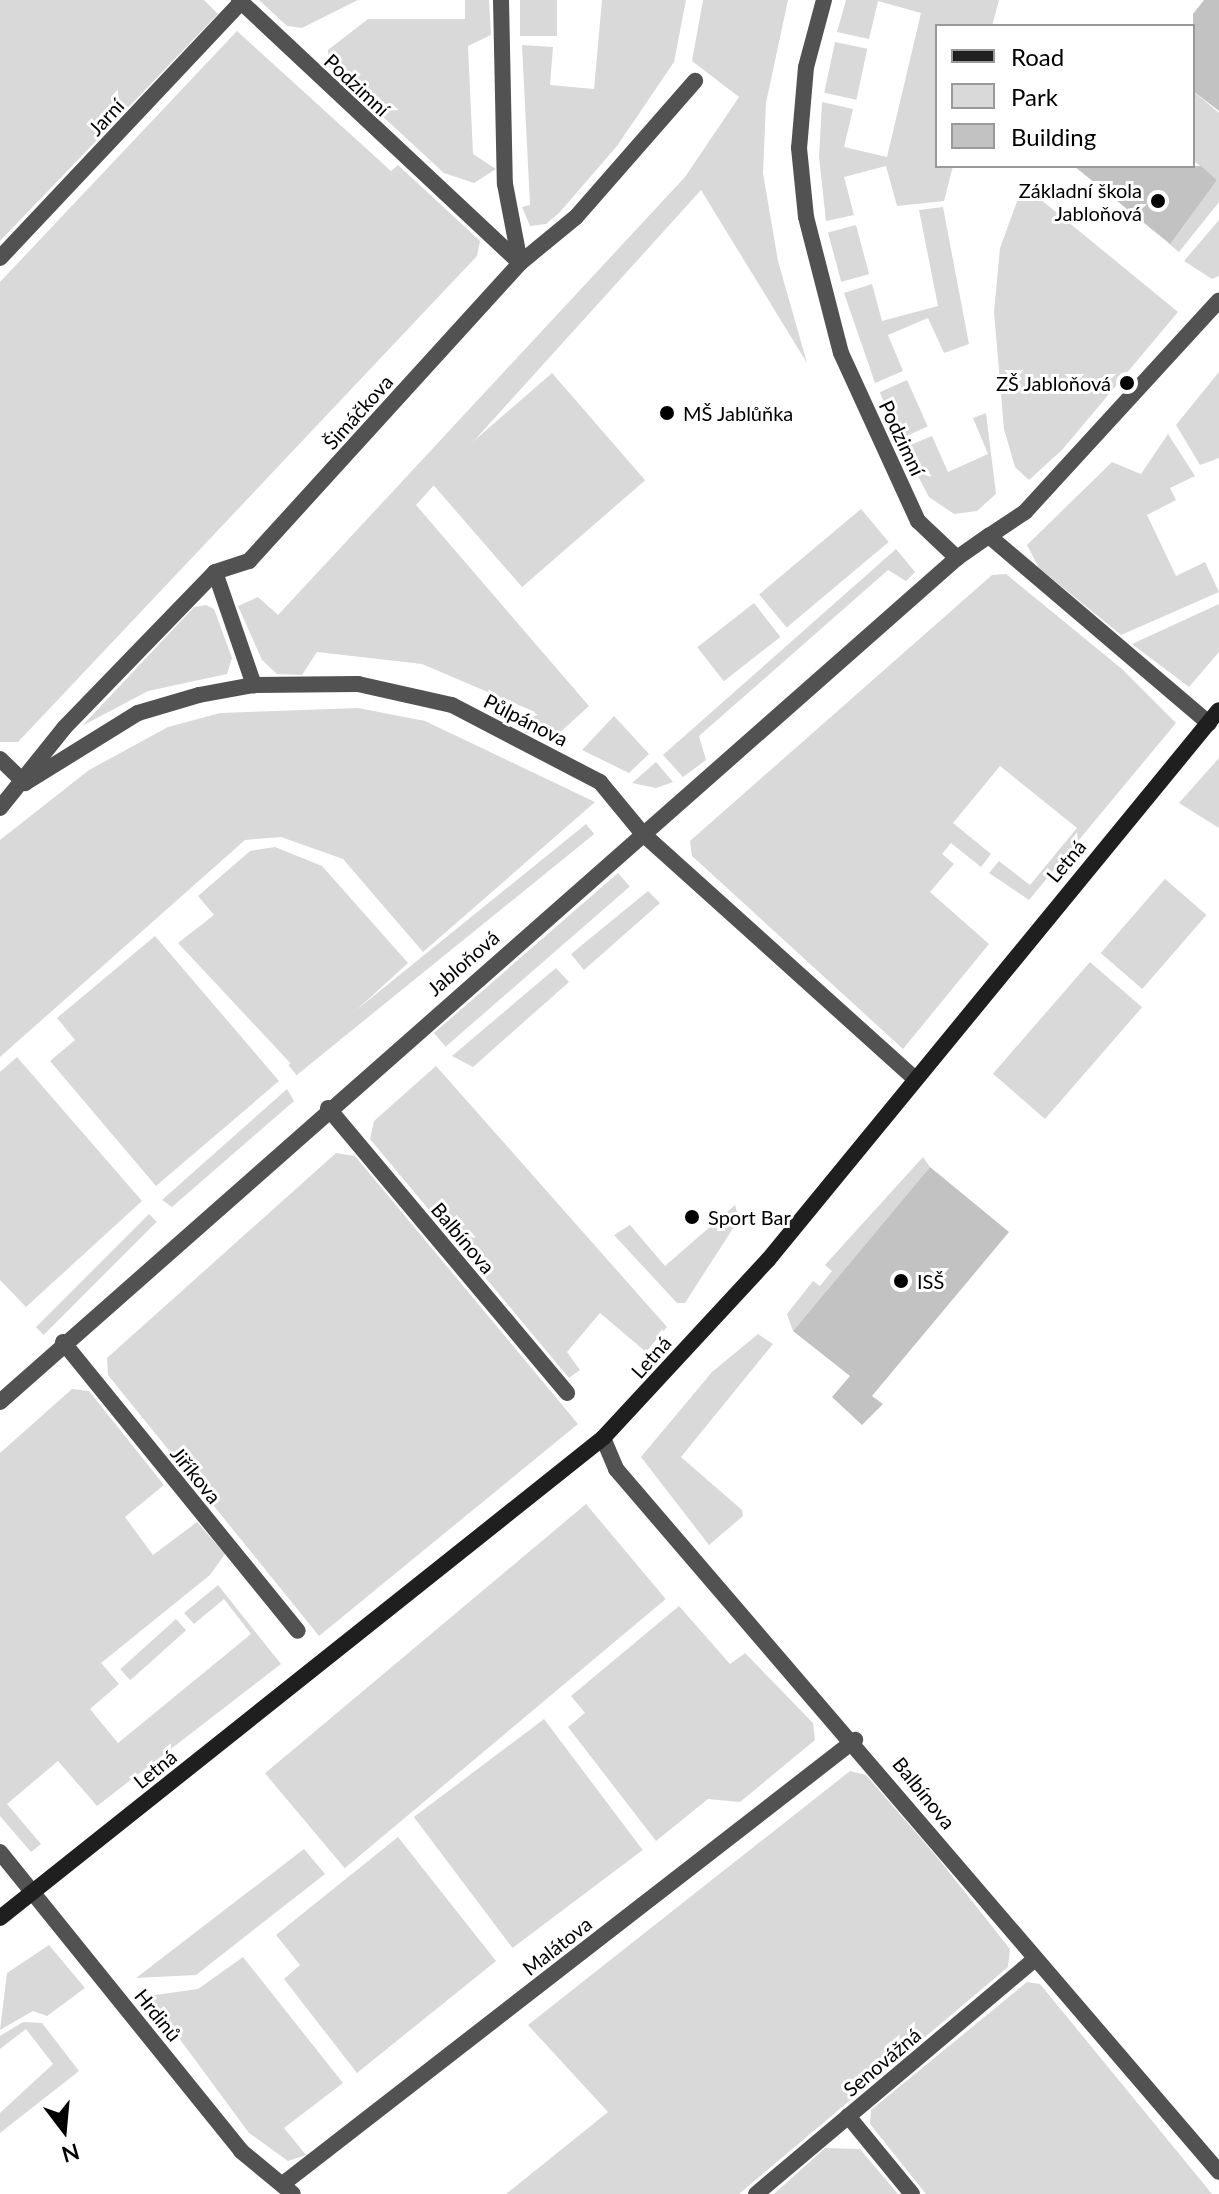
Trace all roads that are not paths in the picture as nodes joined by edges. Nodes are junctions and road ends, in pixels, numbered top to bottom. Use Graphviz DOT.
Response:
graph roads {
  1 [pos="501,0"];
  2 [pos="824,0"];
  3 [pos="240,1"];
  4 [pos="695,81"];
  5 [pos="0,258"];
  6 [pos="520,263"];
  7 [pos="1219,300"];
  8 [pos="989,536"];
  9 [pos="957,558"];
  10 [pos="215,572"];
  11 [pos="254,685"];
  12 [pos="1214,716"];
  13 [pos="0,759"];
  14 [pos="25,783"];
  15 [pos="0,808"];
  16 [pos="642,833"];
  17 [pos="913,1077"];
  18 [pos="328,1108"];
  19 [pos="63,1342"];
  20 [pos="567,1393"];
  21 [pos="0,1402"];
  22 [pos="603,1438"];
  23 [pos="298,1631"];
  24 [pos="855,1740"];
  25 [pos="0,1852"];
  26 [pos="32,1891"];
  27 [pos="0,1918"];
  28 [pos="1034,1960"];
  29 [pos="848,2116"];
  30 [pos="1219,2172"];
  31 [pos="289,2189"];
  32 [pos="756,2194"];
  33 [pos="912,2194"];
  1 -- 6 [label="street"];
  2 -- 9 [label="street, Podzimní"];
  3 -- 5 [label="street, Jarní"];
  3 -- 6 [label="street, Podzimní"];
  4 -- 6 [label="street, Šimáčkova"];
  6 -- 10 [label="street, Šimáčkova"];
  7 -- 8 [label="street"];
  8 -- 9 [label="street"];
  8 -- 12 [label="street"];
  9 -- 16 [label="street, Jabloňová"];
  10 -- 11 [label="street"];
  10 -- 14 [label="street, Šimáčkova"];
  11 -- 14 [label="street, Půlpánova"];
  11 -- 16 [label="street, Půlpánova"];
  12 -- 17 [label="street, Letná"];
  13 -- 14 [label="street"];
  14 -- 15 [label="street, Šimáčkova"];
  16 -- 17 [label="street, Půlpánova"];
  16 -- 18 [label="street, Jabloňová"];
  17 -- 22 [label="street, Letná"];
  18 -- 19 [label="street, Jabloňová"];
  18 -- 20 [label="street, Balbínova"];
  19 -- 21 [label="street, Jabloňová"];
  19 -- 23 [label="street, Jiříkova"];
  22 -- 24 [label="street, Balbínova"];
  22 -- 26 [label="street, Letná"];
  24 -- 28 [label="street, Balbínova"];
  24 -- 31 [label="street, Malátova"];
  25 -- 26 [label="street, Hrdinů"];
  26 -- 27 [label="street, Letná"];
  26 -- 31 [label="street, Hrdinů"];
  28 -- 29 [label="street, Senovážná"];
  28 -- 30 [label="street, Balbínova"];
  29 -- 32 [label="street, Senovážná"];
  29 -- 33 [label="street"];
}
